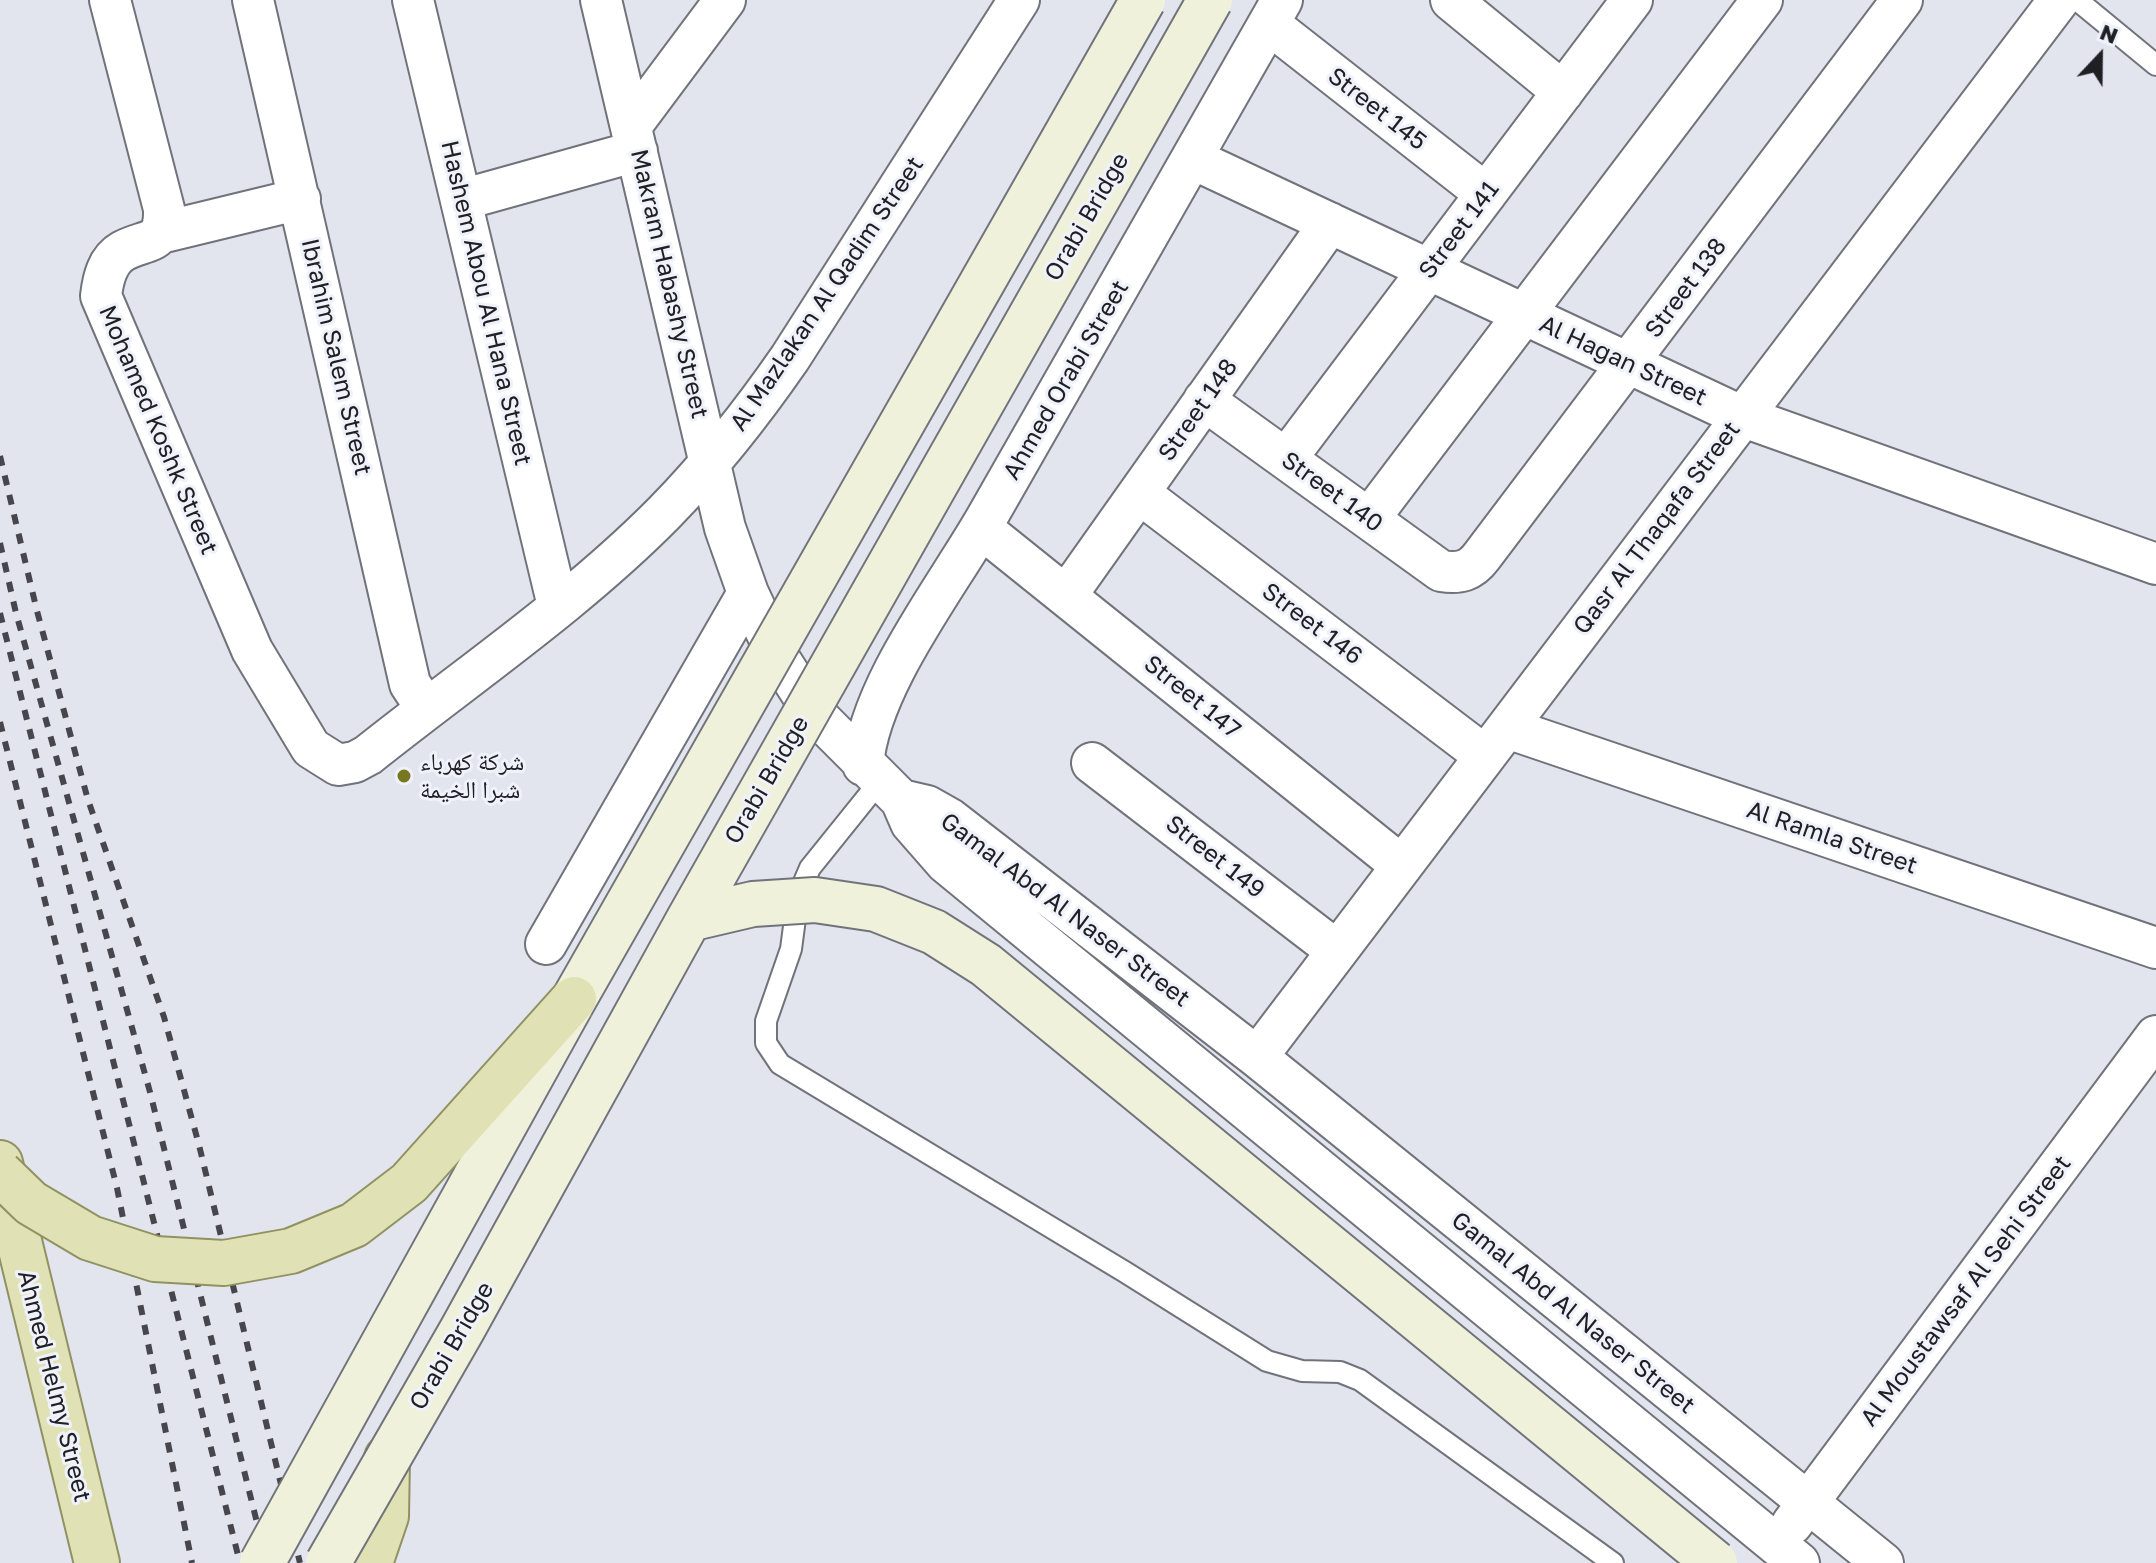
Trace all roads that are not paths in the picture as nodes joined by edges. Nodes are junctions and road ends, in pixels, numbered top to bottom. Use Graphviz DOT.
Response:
graph roads {
  1 [pos="110,0"];
  2 [pos="253,0"];
  3 [pos="413,0"];
  4 [pos="601,0"];
  5 [pos="725,0"];
  6 [pos="1019,0"];
  7 [pos="1143,0"];
  8 [pos="1210,0"];
  9 [pos="1451,0"];
  10 [pos="1632,0"];
  11 [pos="1762,0"];
  12 [pos="1902,0"];
  13 [pos="2059,0"];
  14 [pos="2077,0"];
  15 [pos="1275,12"];
  16 [pos="2156,65"];
  17 [pos="1563,92"];
  18 [pos="634,138"];
  19 [pos="1193,159"];
  20 [pos="1486,194"];
  21 [pos="300,199"];
  22 [pos="461,200"];
  23 [pos="1330,223"];
  24 [pos="160,233"];
  25 [pos="1429,270"];
  26 [pos="1525,315"];
  27 [pos="1629,363"];
  28 [pos="1204,400"];
  29 [pos="1741,416"];
  30 [pos="1286,459"];
  31 [pos="712,462"];
  32 [pos="1139,493"];
  33 [pos="1369,519"];
  34 [pos="981,528"];
  35 [pos="2156,564"];
  36 [pos="1465,572"];
  37 [pos="748,593"];
  38 [pos="1066,596"];
  39 [pos="558,606"];
  40 [pos="430,705"];
  41 [pos="1496,742"];
  42 [pos="1092,763"];
  43 [pos="338,765"];
  44 [pos="881,782"];
  45 [pos="1402,866"];
  46 [pos="689,919"];
  47 [pos="546,944"];
  48 [pos="2156,948"];
  49 [pos="1337,951"];
  50 [pos="574,999"];
  51 [pos="2156,1036"];
  52 [pos="1257,1057"];
  53 [pos="0,1163"];
  54 [pos="0,1173"];
  55 [pos="387,1458"];
  56 [pos="1808,1503"];
  57 [pos="1788,1554"];
  58 [pos="97,1563"];
  59 [pos="262,1563"];
  60 [pos="328,1563"];
  61 [pos="370,1563"];
  62 [pos="1613,1563"];
  63 [pos="1715,1563"];
  64 [pos="1883,1563"];
  1 -- 24 [label="street"];
  2 -- 21 [label="street, Ibrahim Salem Street"];
  3 -- 22 [label="street, Hashem Abou Al Hana Street"];
  4 -- 18 [label="street, Makram Habashy Street"];
  5 -- 18 [label="street"];
  6 -- 31 [label="street, Al Mazlakan Al Qadim Street"];
  7 -- 50 [label="main road, bridge"];
  8 -- 46 [label="main road, Orabi Bridge, bridge"];
  9 -- 17 [label="street"];
  10 -- 17 [label="street, Street 141"];
  11 -- 26 [label="street"];
  12 -- 27 [label="street, Street 138"];
  13 -- 29 [label="street, Qasr Al Thaqafa Street"];
  14 -- 16 [label="lane"];
  15 -- 19 [label="street, Ahmed Orabi Street"];
  15 -- 20 [label="street, Street 145"];
  17 -- 20 [label="street, Street 141"];
  18 -- 22 [label="street"];
  18 -- 31 [label="street, Makram Habashy Street"];
  19 -- 23 [label="street, Al Hagan Street"];
  19 -- 34 [label="street, Ahmed Orabi Street"];
  20 -- 25 [label="street, Street 141"];
  21 -- 24 [label="street, Mohamed Koshk Street"];
  21 -- 40 [label="street, Ibrahim Salem Street"];
  22 -- 39 [label="street, Hashem Abou Al Hana Street"];
  23 -- 25 [label="street, Al Hagan Street"];
  23 -- 28 [label="street, Street 148"];
  24 -- 43 [label="street, Mohamed Koshk Street"];
  25 -- 26 [label="street, Al Hagan Street"];
  25 -- 30 [label="street, Street 141"];
  26 -- 27 [label="street, Al Hagan Street"];
  26 -- 33 [label="street"];
  27 -- 29 [label="street, Al Hagan Street"];
  27 -- 36 [label="street, Street 138"];
  28 -- 30 [label="street, Street 140"];
  28 -- 32 [label="street, Street 148"];
  29 -- 35 [label="street, Al Hagan Street"];
  29 -- 41 [label="street, Qasr Al Thaqafa Street"];
  30 -- 33 [label="street, Street 140"];
  31 -- 37 [label="street, Makram Habashy Street"];
  31 -- 39 [label="street, Al Mazlakan Al Qadim Street"];
  32 -- 38 [label="street, Street 148"];
  32 -- 41 [label="street, Street 146"];
  33 -- 36 [label="street, Street 140"];
  34 -- 38 [label="street, Street 147"];
  34 -- 44 [label="street, Ahmed Orabi Street"];
  37 -- 44 [label="street, Makram Habashy Street"];
  37 -- 47 [label="street"];
  38 -- 45 [label="street, Street 147"];
  39 -- 40 [label="street, Al Mazlakan Al Qadim Street"];
  40 -- 43 [label="street, Al Mazlakan Al Qadim Street"];
  41 -- 45 [label="street, Qasr Al Thaqafa Street"];
  41 -- 48 [label="street, Al Ramla Street"];
  42 -- 49 [label="street, Street 149"];
  44 -- 52 [label="street, Gamal Abd Al Naser Street"];
  44 -- 57 [label="street, Gamal Abd Al Naser Street"];
  44 -- 62 [label="lane"];
  45 -- 49 [label="street, Qasr Al Thaqafa Street"];
  46 -- 55 [label="main road, Orabi Bridge, bridge"];
  46 -- 63 [label="main road, bridge"];
  49 -- 52 [label="street, Qasr Al Thaqafa Street"];
  50 -- 54 [label="main road, bridge"];
  50 -- 59 [label="main road, bridge"];
  51 -- 56 [label="street, Al Moustawsaf Al Sehi Street"];
  52 -- 56 [label="street, Gamal Abd Al Naser Street"];
  53 -- 58 [label="main road, Ahmed Helmy Street"];
  55 -- 60 [label="main road, Orabi Bridge, bridge"];
  55 -- 61 [label="main road"];
  56 -- 57 [label="street, Al Moustawsaf Al Sehi Street"];
  56 -- 64 [label="street, Gamal Abd Al Naser Street"];
}
